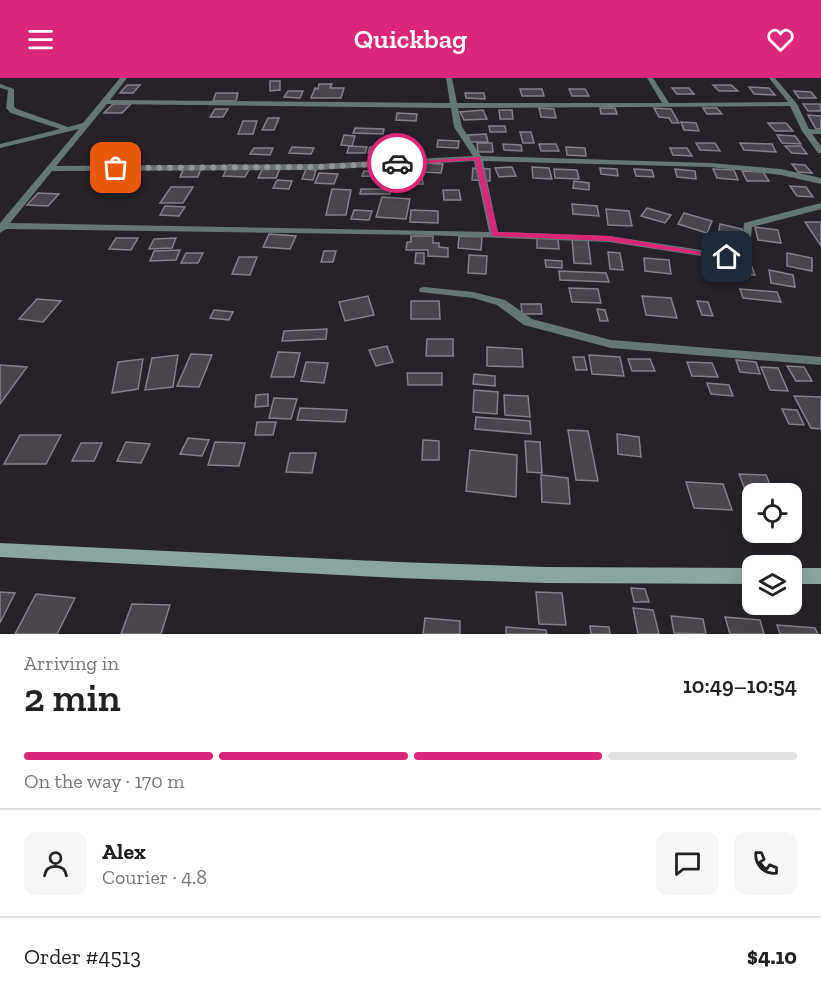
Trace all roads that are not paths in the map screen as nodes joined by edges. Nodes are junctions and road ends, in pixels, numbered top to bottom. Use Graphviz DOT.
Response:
graph roads {
  1 [pos="124,78"];
  2 [pos="449,78"];
  3 [pos="650,78"];
  4 [pos="772,78"];
  5 [pos="0,86"];
  6 [pos="107,102"];
  7 [pos="666,104"];
  8 [pos="793,104"];
  9 [pos="453,106"];
  10 [pos="90,124"];
  11 [pos="68,129"];
  12 [pos="806,131"];
  13 [pos="821,132"];
  14 [pos="0,146"];
  15 [pos="821,151"];
  16 [pos="478,158"];
  17 [pos="49,169"];
  18 [pos="821,181"];
  19 [pos="821,206"];
  20 [pos="1,228"];
  21 [pos="494,234"];
  22 [pos="424,290"];
  23 [pos="821,361"];
  24 [pos="0,550"];
  25 [pos="742,576"];
  26 [pos="802,576"];
  27 [pos="821,576"];
  1 -- 6 [label="street"];
  2 -- 9 [label="street"];
  3 -- 7 [label="street"];
  4 -- 8 [label="street"];
  5 -- 11 [label="street"];
  6 -- 9 [label="street"];
  6 -- 10 [label="street"];
  7 -- 8 [label="street"];
  7 -- 9 [label="street"];
  8 -- 12 [label="street"];
  9 -- 16 [label="street"];
  10 -- 11 [label="street"];
  10 -- 17 [label="street"];
  11 -- 14 [label="street"];
  12 -- 13 [label="street"];
  12 -- 15 [label="street"];
  16 -- 17 [label="street"];
  16 -- 18 [label="street"];
  16 -- 21 [label="street"];
  17 -- 20 [label="street"];
  19 -- 21 [label="street"];
  20 -- 21 [label="street"];
  22 -- 23 [label="street"];
  24 -- 25 [label="main road"];
  26 -- 27 [label="main road"];
}
